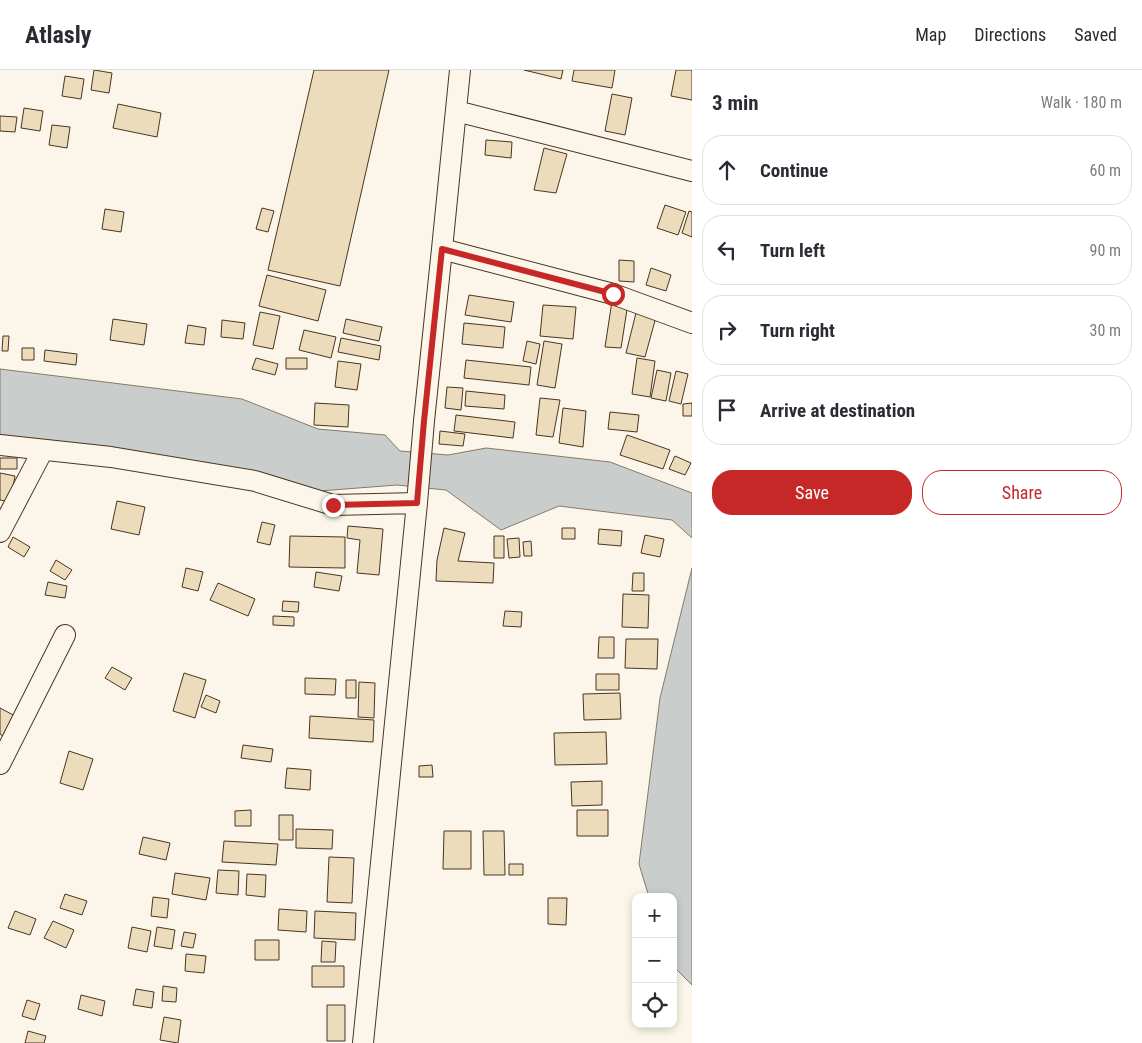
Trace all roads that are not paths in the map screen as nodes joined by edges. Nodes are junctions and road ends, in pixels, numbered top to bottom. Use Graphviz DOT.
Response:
graph roads {
  1 [pos="460,70"];
  2 [pos="456,111"];
  3 [pos="692,171"];
  4 [pos="442,249"];
  5 [pos="692,323"];
  6 [pos="0,445"];
  7 [pos="43,450"];
  8 [pos="417,497"];
  9 [pos="0,532"];
  10 [pos="66,635"];
  11 [pos="0,764"];
  12 [pos="363,1043"];
  1 -- 2 [label="street"];
  2 -- 3 [label="street"];
  2 -- 4 [label="street"];
  4 -- 5 [label="street"];
  4 -- 8 [label="street"];
  6 -- 7 [label="street"];
  7 -- 8 [label="street"];
  7 -- 9 [label="street"];
  8 -- 12 [label="street"];
  10 -- 11 [label="street"];
}
